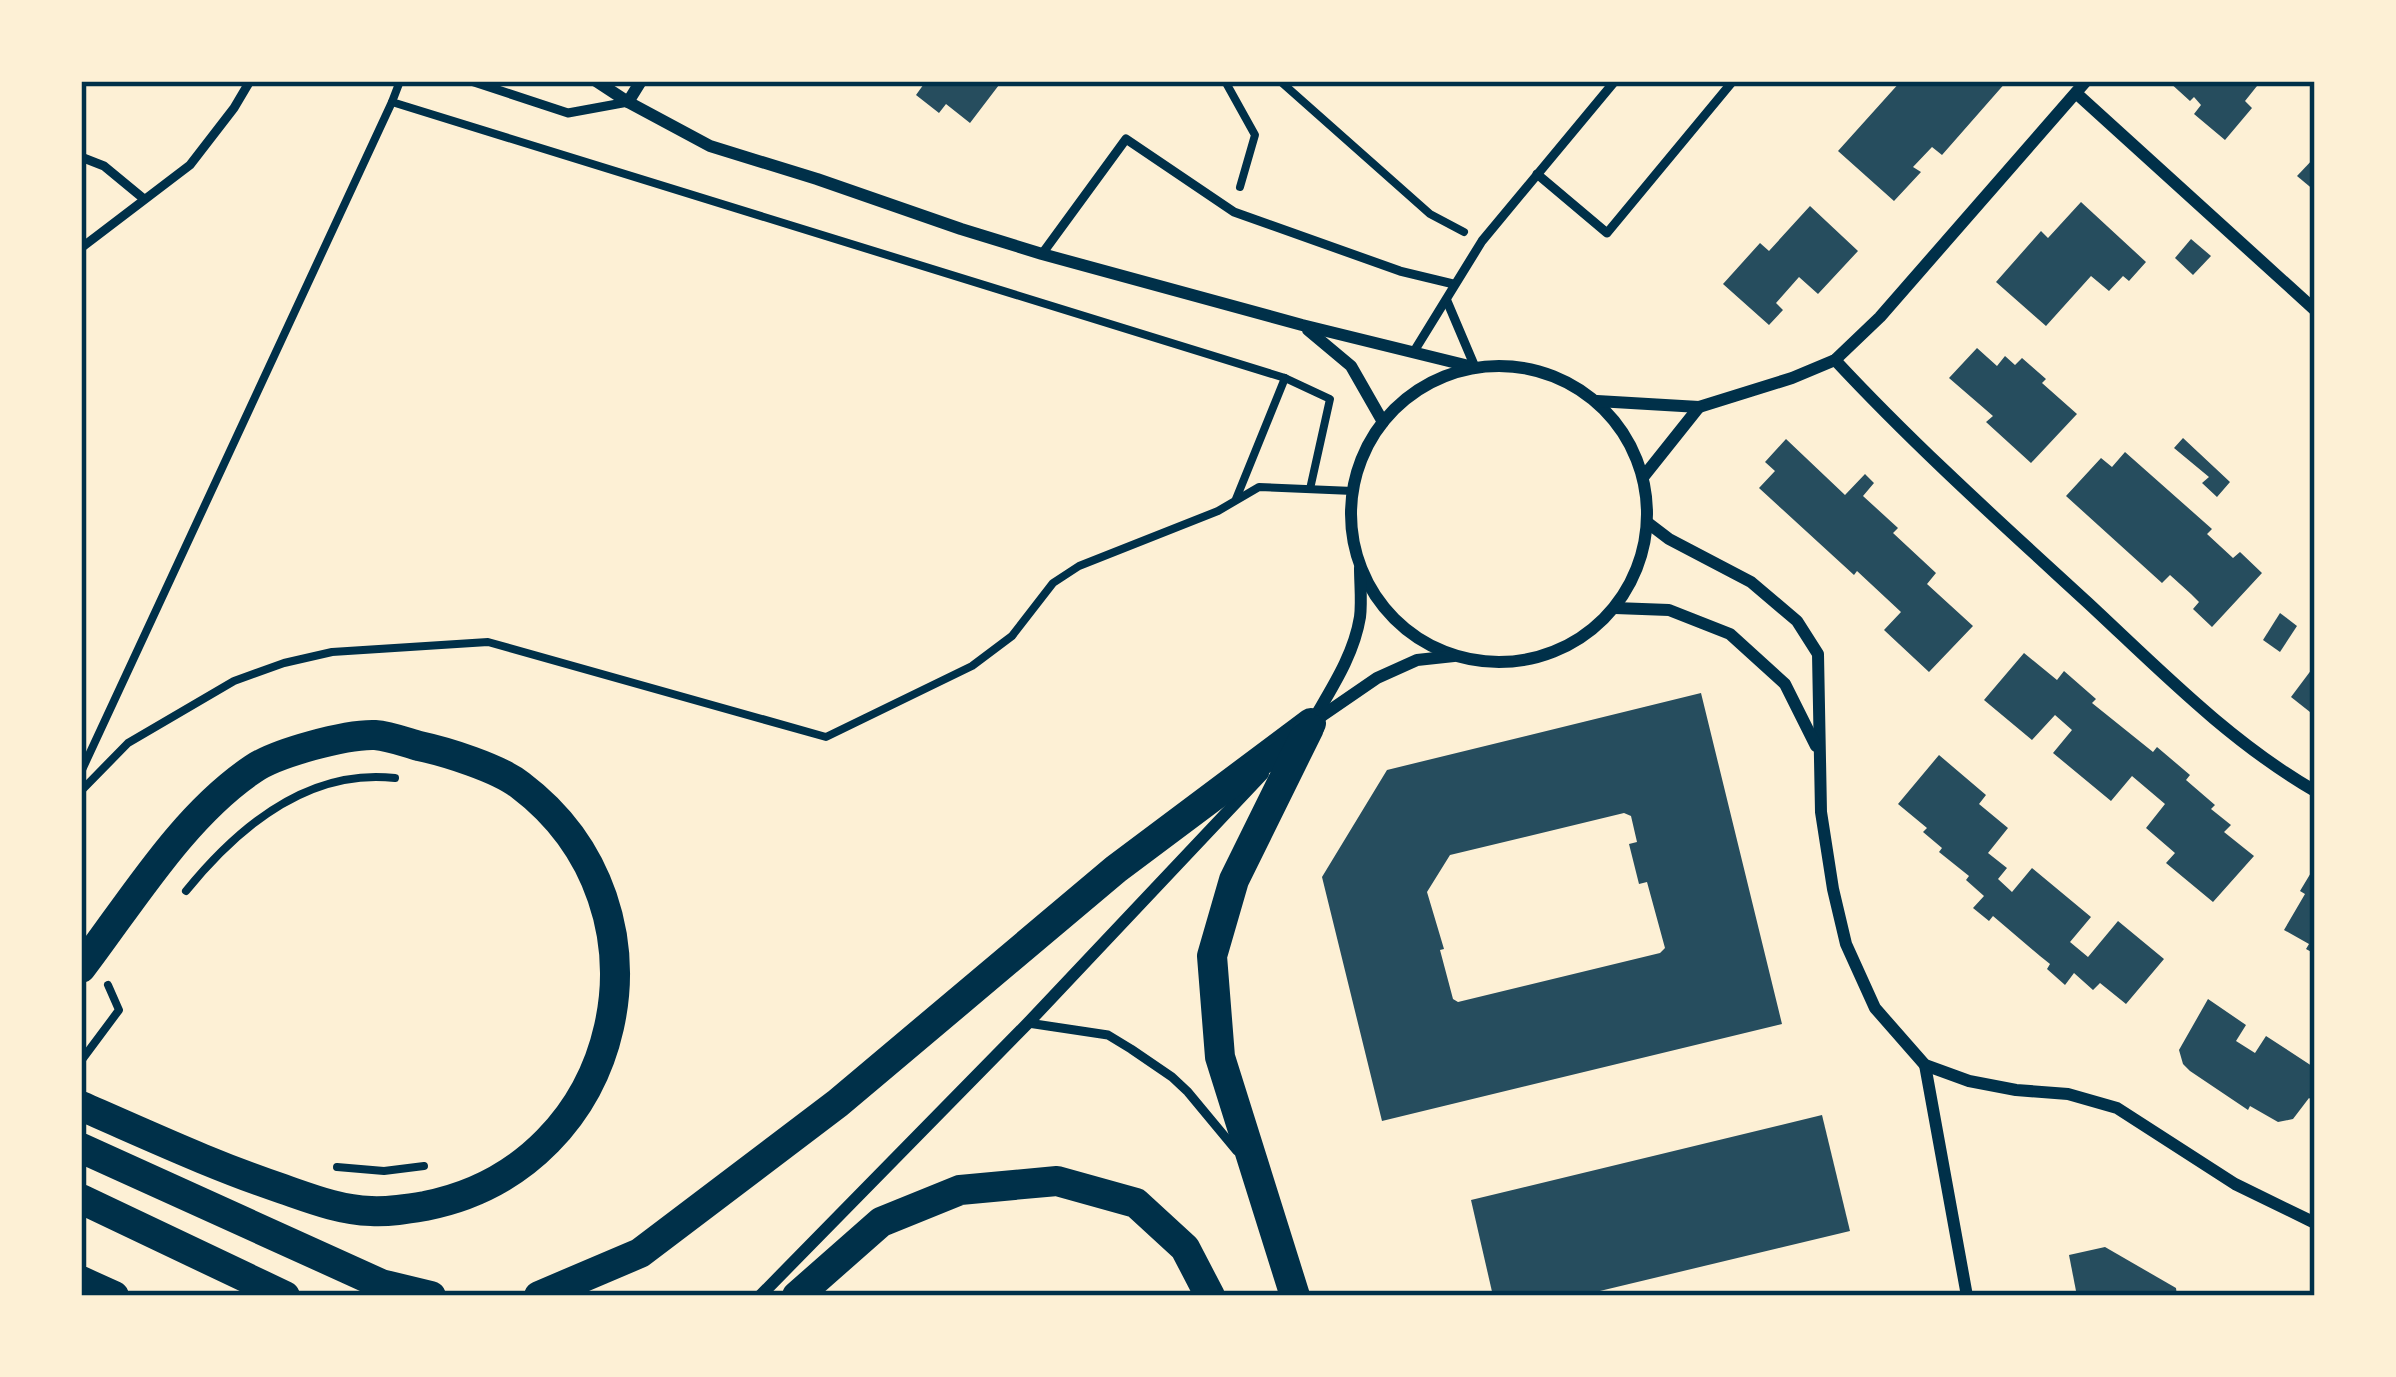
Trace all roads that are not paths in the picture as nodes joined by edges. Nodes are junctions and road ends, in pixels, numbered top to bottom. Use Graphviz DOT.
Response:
graph roads {
  1 [pos="250,81"];
  2 [pos="471,81"];
  3 [pos="596,81"];
  4 [pos="641,81"];
  5 [pos="1615,81"];
  6 [pos="1733,81"];
  7 [pos="2086,81"];
  8 [pos="2076,93"];
  9 [pos="628,102"];
  10 [pos="81,157"];
  11 [pos="1537,174"];
  12 [pos="144,199"];
  13 [pos="81,248"];
  14 [pos="1042,254"];
  15 [pos="1454,284"];
  16 [pos="1447,301"];
  17 [pos="2315,310"];
  18 [pos="1302,325"];
  19 [pos="1412,353"];
  20 [pos="1835,360"];
  21 [pos="1475,368"];
  22 [pos="1597,401"];
  23 [pos="1699,407"];
  24 [pos="1383,422"];
  25 [pos="1644,476"];
  26 [pos="1648,523"];
  27 [pos="1360,568"];
  28 [pos="1615,608"];
  29 [pos="1454,656"];
  30 [pos="1311,723"];
  31 [pos="1819,752"];
  32 [pos="2315,791"];
  33 [pos="93,973"];
  34 [pos="1028,1023"];
  35 [pos="1924,1065"];
  36 [pos="81,1106"];
  37 [pos="81,1148"];
  38 [pos="1258,1179"];
  39 [pos="81,1198"];
  40 [pos="2315,1223"];
  41 [pos="81,1281"];
  42 [pos="113,1296"];
  43 [pos="285,1296"];
  44 [pos="430,1296"];
  45 [pos="539,1296"];
  46 [pos="760,1296"];
  47 [pos="797,1296"];
  48 [pos="1210,1296"];
  49 [pos="1295,1296"];
  50 [pos="1966,1296"];
  1 -- 12 [label="lane"];
  2 -- 9 [label="lane"];
  3 -- 9 [label="street"];
  4 -- 9 [label="street"];
  5 -- 11 [label="lane"];
  6 -- 11 [label="lane"];
  7 -- 8 [label="street"];
  8 -- 17 [label="street"];
  8 -- 20 [label="street"];
  9 -- 14 [label="street"];
  10 -- 12 [label="lane"];
  11 -- 15 [label="lane"];
  12 -- 13 [label="lane"];
  14 -- 15 [label="lane"];
  14 -- 18 [label="street"];
  15 -- 16 [label="lane"];
  16 -- 19 [label="lane"];
  16 -- 21 [label="lane"];
  18 -- 19 [label="street"];
  18 -- 24 [label="street"];
  19 -- 21 [label="street"];
  20 -- 23 [label="street"];
  20 -- 32 [label="street"];
  21 -- 22 [label="street"];
  21 -- 24 [label="street"];
  22 -- 23 [label="street"];
  22 -- 25 [label="street"];
  23 -- 25 [label="street"];
  24 -- 27 [label="street"];
  25 -- 26 [label="street"];
  26 -- 28 [label="street"];
  26 -- 31 [label="street"];
  27 -- 29 [label="street"];
  27 -- 30 [label="street"];
  28 -- 29 [label="street"];
  28 -- 31 [label="street"];
  29 -- 30 [label="street"];
  30 -- 34 [label="street"];
  30 -- 38 [label="main road"];
  30 -- 45 [label="main road"];
  31 -- 35 [label="street"];
  33 -- 36 [label="main road"];
  34 -- 38 [label="lane"];
  34 -- 46 [label="street"];
  35 -- 40 [label="street"];
  35 -- 50 [label="street"];
  37 -- 44 [label="main road"];
  38 -- 49 [label="main road"];
  39 -- 43 [label="main road"];
  41 -- 42 [label="main road"];
  47 -- 48 [label="main road"];
}
